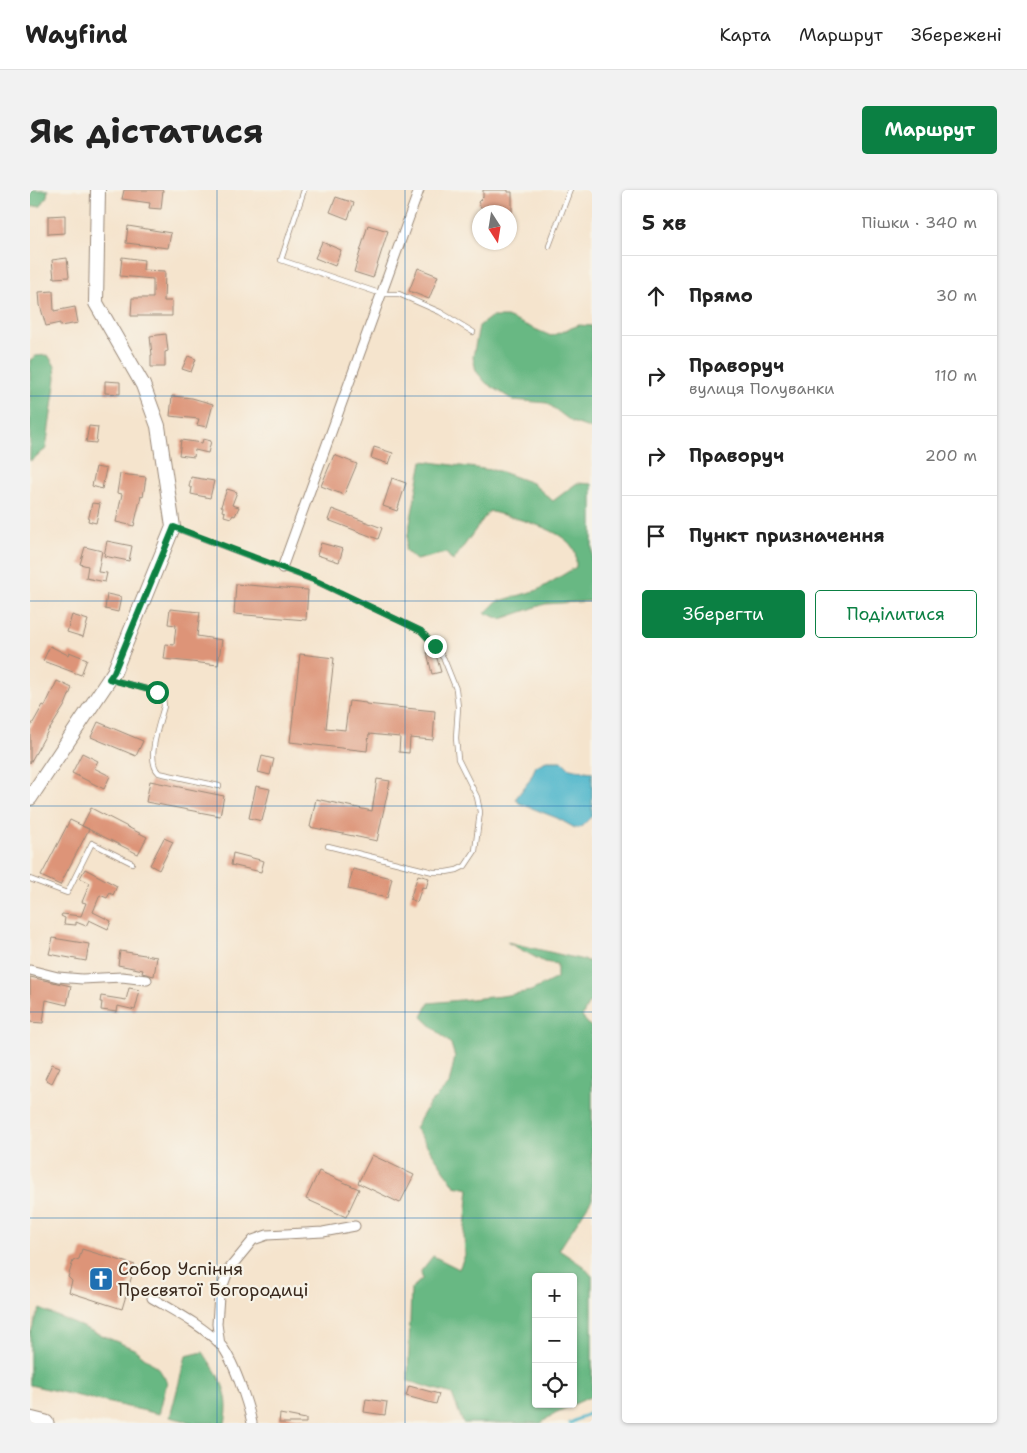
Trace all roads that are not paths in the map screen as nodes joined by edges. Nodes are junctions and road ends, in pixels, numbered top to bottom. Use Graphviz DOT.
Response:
graph roads {
  1 [pos="98,190"];
  2 [pos="304,190"];
  3 [pos="419,190"];
  4 [pos="570,190"];
  5 [pos="549,246"];
  6 [pos="382,294"];
  7 [pos="473,332"];
  8 [pos="174,527"];
  9 [pos="282,568"];
  10 [pos="109,679"];
  11 [pos="219,786"];
  12 [pos="30,798"];
  13 [pos="328,846"];
  14 [pos="132,862"];
  15 [pos="30,879"];
  16 [pos="30,970"];
  17 [pos="147,980"];
  18 [pos="355,1226"];
  19 [pos="152,1298"];
  20 [pos="220,1345"];
  21 [pos="30,1419"];
  22 [pos="46,1423"];
  23 [pos="252,1423"];
  1 -- 8 [label="street"];
  2 -- 6 [label="lane"];
  3 -- 6 [label="street"];
  4 -- 5 [label="lane"];
  6 -- 7 [label="lane"];
  6 -- 9 [label="street"];
  8 -- 9 [label="lane"];
  8 -- 10 [label="street"];
  9 -- 13 [label="lane"];
  10 -- 11 [label="lane"];
  10 -- 12 [label="street"];
  14 -- 15 [label="lane"];
  16 -- 17 [label="street"];
  18 -- 20 [label="street"];
  19 -- 20 [label="street"];
  20 -- 23 [label="street"];
  21 -- 22 [label="main road"];
}
